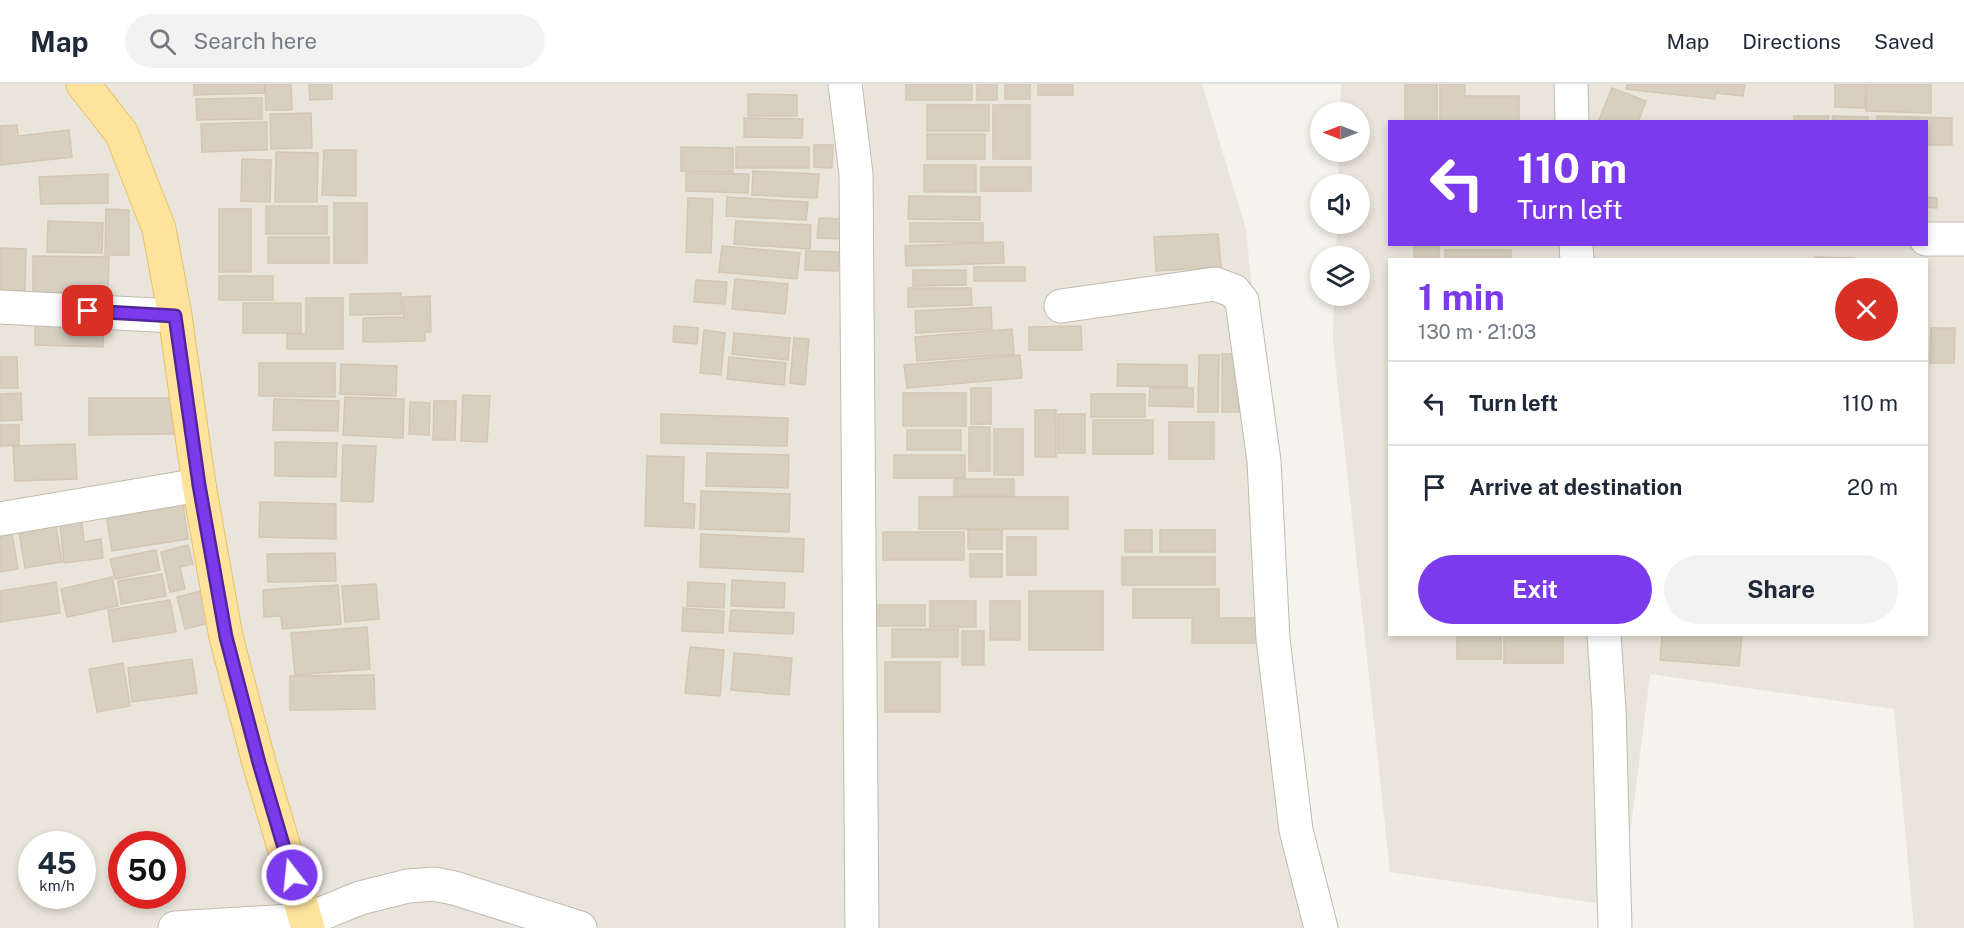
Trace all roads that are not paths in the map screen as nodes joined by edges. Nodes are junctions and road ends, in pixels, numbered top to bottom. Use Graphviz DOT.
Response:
graph roads {
  1 [pos="83,84"];
  2 [pos="845,84"];
  3 [pos="1571,84"];
  4 [pos="1572,120"];
  5 [pos="1928,239"];
  6 [pos="1964,239"];
  7 [pos="1061,306"];
  8 [pos="0,307"];
  9 [pos="175,316"];
  10 [pos="199,485"];
  11 [pos="0,519"];
  12 [pos="1604,636"];
  13 [pos="307,924"];
  14 [pos="175,928"];
  15 [pos="580,928"];
  16 [pos="862,928"];
  17 [pos="1321,928"];
  18 [pos="1615,928"];
  1 -- 9 [label="main road"];
  2 -- 16 [label="street"];
  3 -- 4 [label="street"];
  5 -- 6 [label="street"];
  7 -- 17 [label="street"];
  8 -- 9 [label="street"];
  9 -- 10 [label="main road"];
  10 -- 11 [label="street"];
  10 -- 13 [label="main road"];
  12 -- 18 [label="street"];
  13 -- 14 [label="street"];
  13 -- 15 [label="street"];
}
